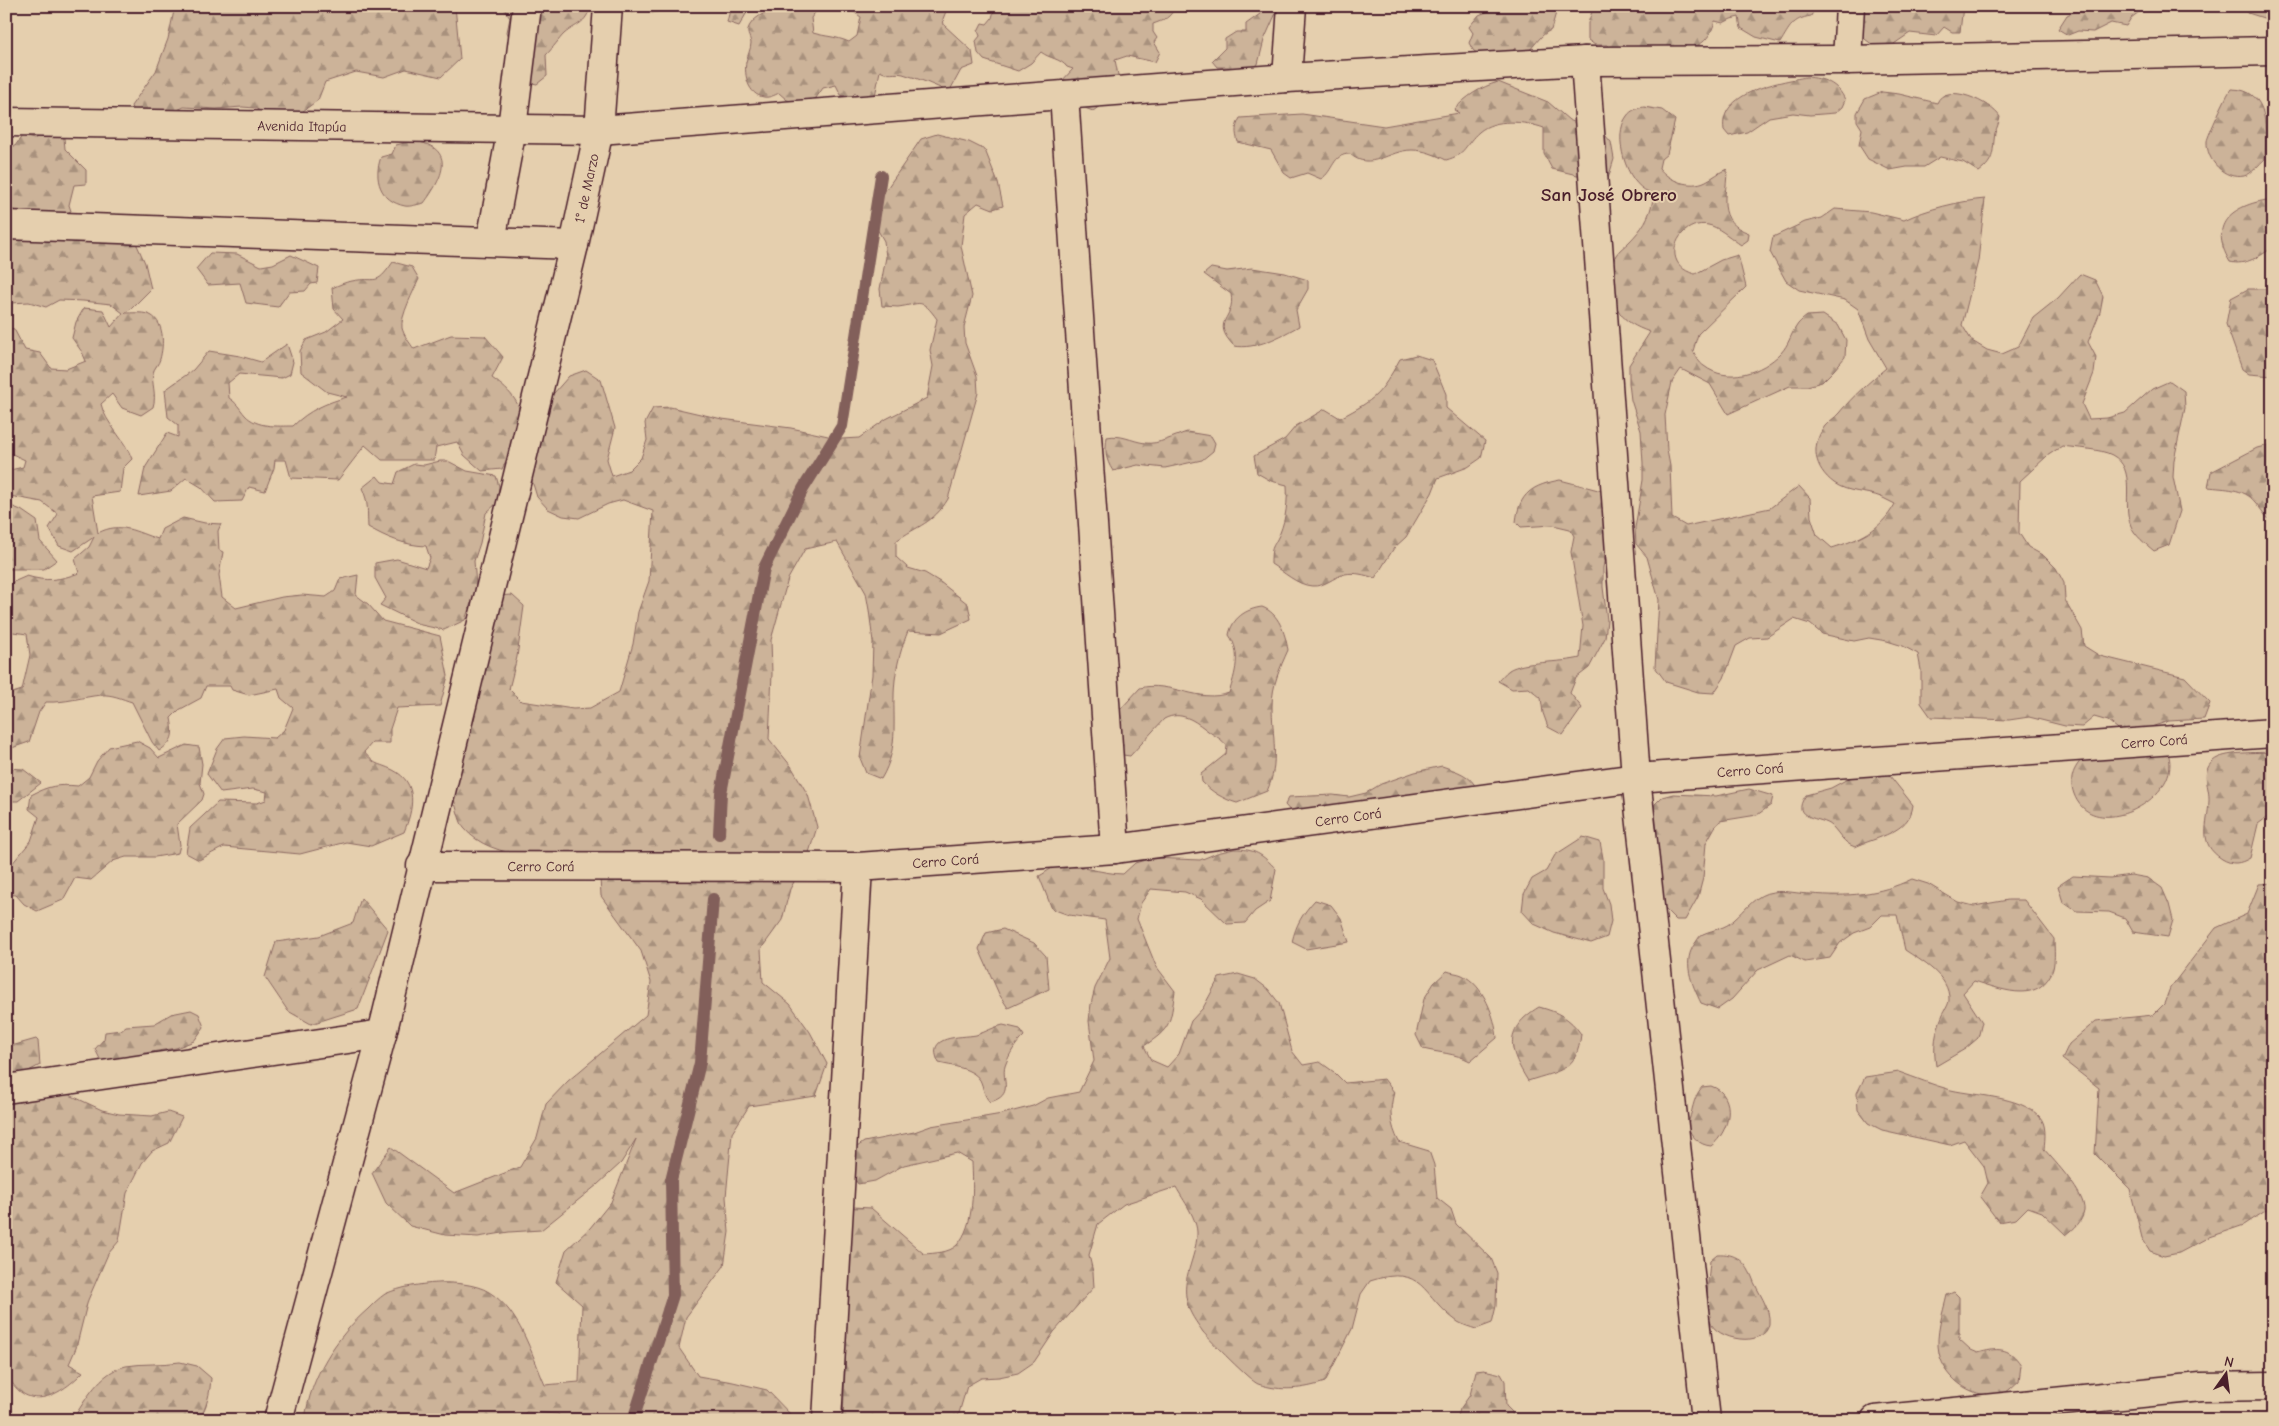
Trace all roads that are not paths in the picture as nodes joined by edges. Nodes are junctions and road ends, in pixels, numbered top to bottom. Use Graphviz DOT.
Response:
graph roads {
  1 [pos="527,6"];
  2 [pos="608,6"];
  3 [pos="1292,6"];
  4 [pos="1850,6"];
  5 [pos="2273,51"];
  6 [pos="1585,60"];
  7 [pos="1848,60"];
  8 [pos="1287,78"];
  9 [pos="1064,95"];
  10 [pos="6,122"];
  11 [pos="512,128"];
  12 [pos="599,130"];
  13 [pos="6,225"];
  14 [pos="491,241"];
  15 [pos="574,245"];
  16 [pos="2273,733"];
  17 [pos="1636,778"];
  18 [pos="1115,849"];
  19 [pos="421,866"];
  20 [pos="858,867"];
  21 [pos="382,1034"];
  22 [pos="6,1089"];
  23 [pos="2273,1386"];
  24 [pos="278,1420"];
  25 [pos="827,1420"];
  26 [pos="1706,1420"];
  27 [pos="1875,1420"];
  1 -- 11 [label="street"];
  2 -- 12 [label="street, 1° de Marzo"];
  3 -- 8 [label="street"];
  4 -- 7 [label="street"];
  5 -- 7 [label="street, Avenida Itapúa"];
  6 -- 7 [label="street, Avenida Itapúa"];
  6 -- 8 [label="street, Avenida Itapúa"];
  6 -- 17 [label="street"];
  8 -- 9 [label="street, Avenida Itapúa"];
  9 -- 12 [label="street, Avenida Itapúa"];
  9 -- 18 [label="street"];
  10 -- 11 [label="street, Avenida Itapúa"];
  11 -- 12 [label="street, Avenida Itapúa"];
  11 -- 14 [label="street"];
  12 -- 15 [label="street, 1° de Marzo"];
  13 -- 14 [label="street"];
  14 -- 15 [label="street"];
  15 -- 19 [label="street, 1° de Marzo"];
  16 -- 17 [label="street, Cerro Corá"];
  17 -- 18 [label="street, Cerro Corá"];
  17 -- 26 [label="street"];
  18 -- 20 [label="street, Cerro Corá"];
  19 -- 20 [label="street, Cerro Corá"];
  19 -- 21 [label="street, 1° de Marzo"];
  20 -- 25 [label="street"];
  21 -- 22 [label="street"];
  21 -- 24 [label="street, 1° de Marzo"];
  23 -- 27 [label="street"];
}
